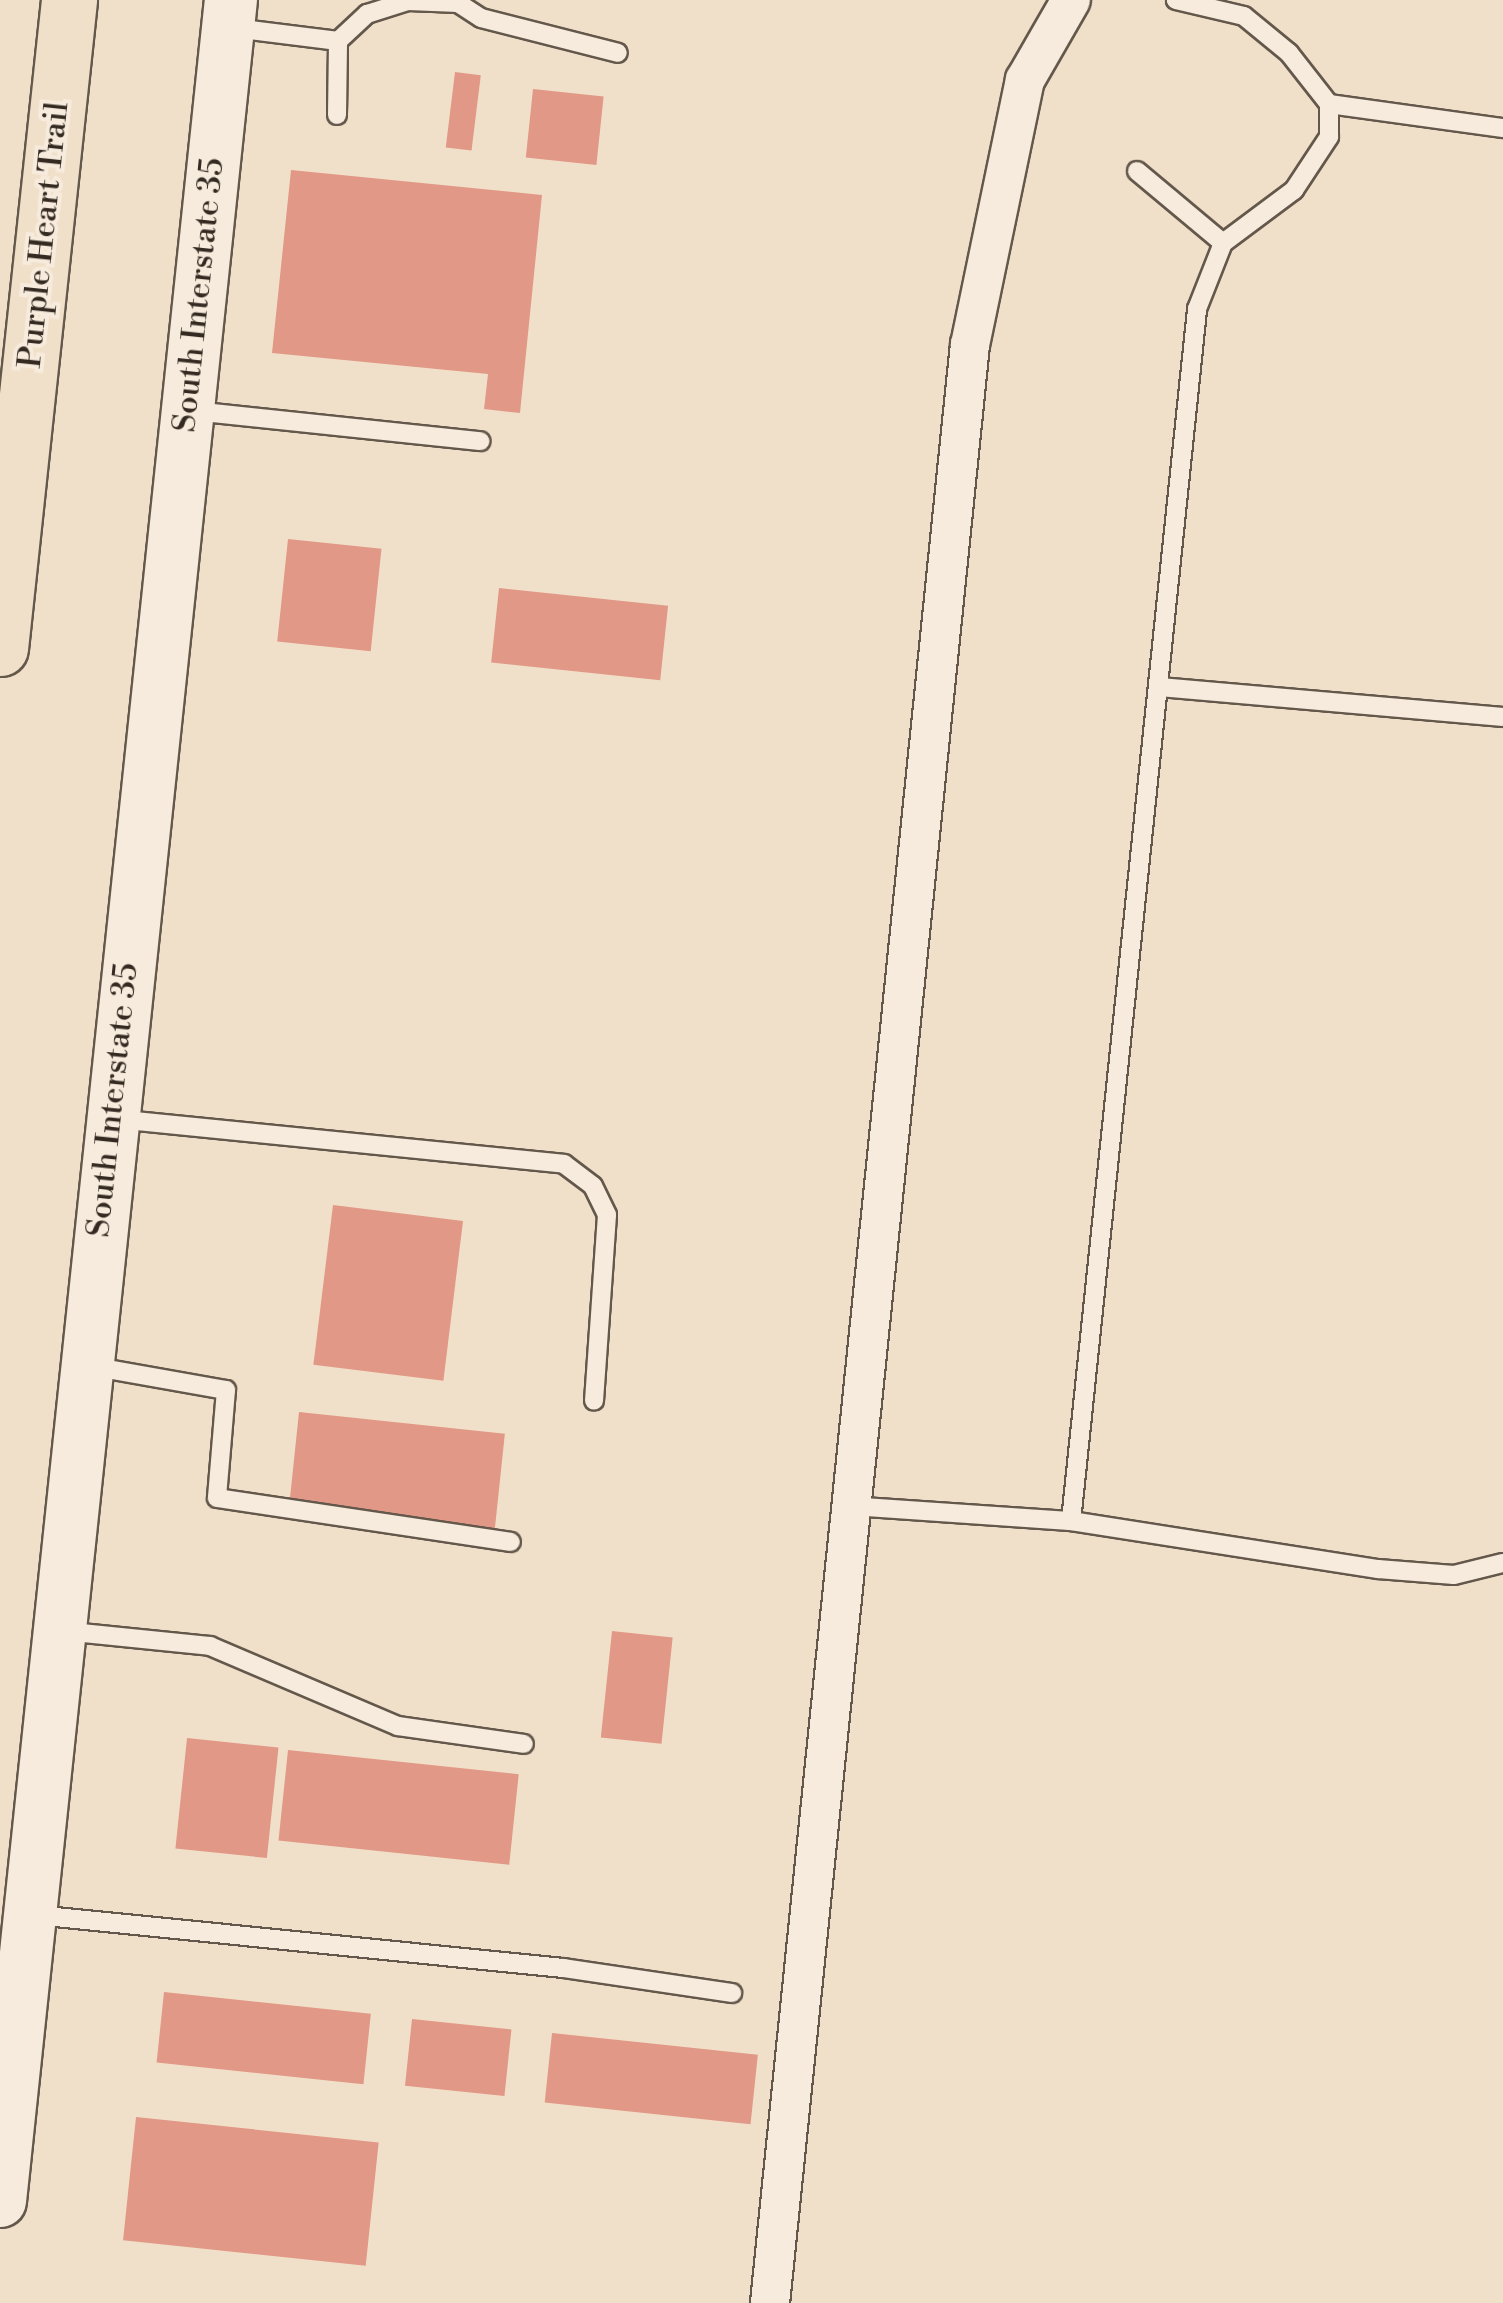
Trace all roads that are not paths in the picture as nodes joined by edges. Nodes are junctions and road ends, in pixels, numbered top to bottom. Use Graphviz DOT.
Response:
graph roads {
  1 [pos="69,0"];
  2 [pos="1070,0"];
  3 [pos="1176,0"];
  4 [pos="230,14"];
  5 [pos="338,41"];
  6 [pos="618,53"];
  7 [pos="1329,104"];
  8 [pos="337,114"];
  9 [pos="1503,128"];
  10 [pos="1137,171"];
  11 [pos="1224,243"];
  12 [pos="187,410"];
  13 [pos="480,441"];
  14 [pos="0,648"];
  15 [pos="1160,687"];
  16 [pos="1503,717"];
  17 [pos="111,1118"];
  18 [pos="84,1365"];
  19 [pos="594,1401"];
  20 [pos="850,1506"];
  21 [pos="1070,1521"];
  22 [pos="511,1542"];
  23 [pos="1503,1563"];
  24 [pos="57,1630"];
  25 [pos="524,1744"];
  26 [pos="26,1914"];
  27 [pos="732,1993"];
  28 [pos="0,2201"];
  29 [pos="770,2303"];
  1 -- 14 [label="highway, Purple Heart Trail"];
  2 -- 20 [label="street"];
  3 -- 7 [label="lane"];
  4 -- 5 [label="lane"];
  4 -- 12 [label="main road, South Interstate 35"];
  5 -- 6 [label="lane"];
  5 -- 8 [label="lane"];
  7 -- 9 [label="lane"];
  7 -- 11 [label="lane"];
  10 -- 11 [label="lane"];
  11 -- 15 [label="lane"];
  12 -- 13 [label="lane"];
  12 -- 17 [label="main road, South Interstate 35"];
  15 -- 16 [label="lane"];
  15 -- 21 [label="lane"];
  17 -- 18 [label="main road, South Interstate 35"];
  17 -- 19 [label="lane"];
  18 -- 22 [label="lane"];
  18 -- 24 [label="main road, South Interstate 35"];
  20 -- 21 [label="lane"];
  20 -- 29 [label="street"];
  21 -- 23 [label="lane"];
  24 -- 25 [label="lane"];
  24 -- 26 [label="main road, South Interstate 35"];
  26 -- 27 [label="lane"];
  26 -- 28 [label="main road, South Interstate 35"];
}
